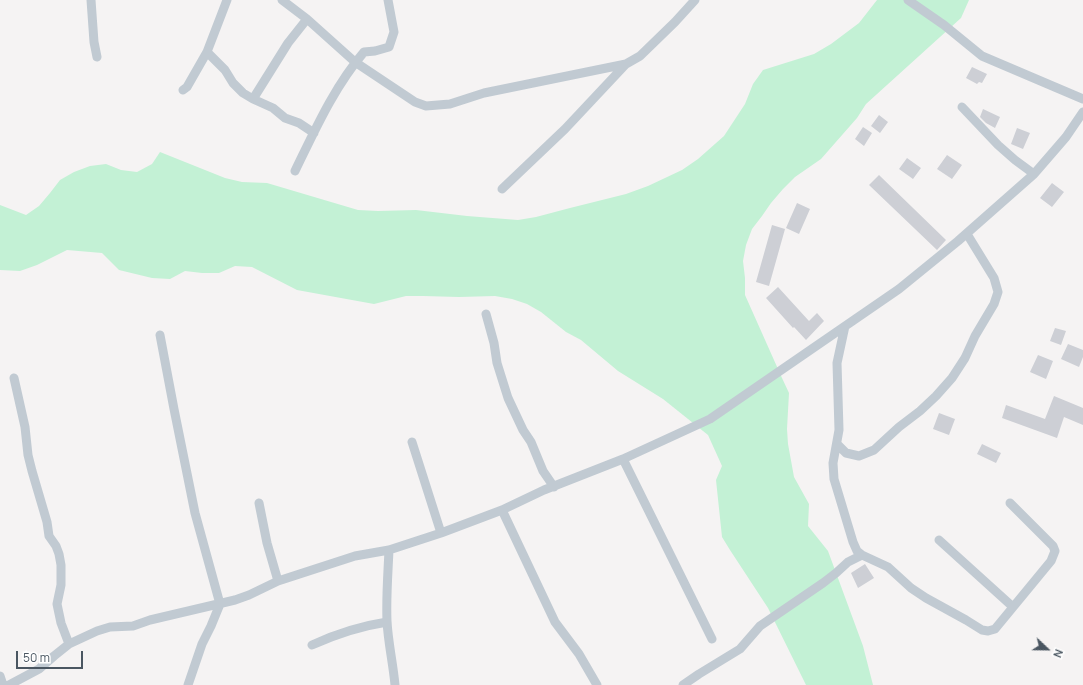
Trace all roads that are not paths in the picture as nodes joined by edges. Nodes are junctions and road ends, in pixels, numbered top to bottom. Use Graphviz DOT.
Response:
graph roads {
  1 [pos="91,0"];
  2 [pos="227,0"];
  3 [pos="282,0"];
  4 [pos="388,0"];
  5 [pos="695,0"];
  6 [pos="908,0"];
  7 [pos="307,19"];
  8 [pos="207,52"];
  9 [pos="97,57"];
  10 [pos="355,62"];
  11 [pos="626,64"];
  12 [pos="183,90"];
  13 [pos="253,99"];
  14 [pos="1083,99"];
  15 [pos="962,107"];
  16 [pos="1083,112"];
  17 [pos="314,133"];
  18 [pos="295,171"];
  19 [pos="1034,174"];
  20 [pos="502,189"];
  21 [pos="967,234"];
  22 [pos="486,314"];
  23 [pos="845,326"];
  24 [pos="160,335"];
  25 [pos="14,378"];
  26 [pos="412,442"];
  27 [pos="837,444"];
  28 [pos="623,459"];
  29 [pos="554,487"];
  30 [pos="259,503"];
  31 [pos="1010,503"];
  32 [pos="502,510"];
  33 [pos="441,533"];
  34 [pos="939,540"];
  35 [pos="389,550"];
  36 [pos="862,556"];
  37 [pos="278,581"];
  38 [pos="220,604"];
  39 [pos="1013,607"];
  40 [pos="387,622"];
  41 [pos="712,639"];
  42 [pos="69,644"];
  43 [pos="312,645"];
  44 [pos="0,676"];
  45 [pos="3,685"];
  46 [pos="9,685"];
  47 [pos="188,685"];
  48 [pos="395,685"];
  49 [pos="597,685"];
  50 [pos="683,685"];
  1 -- 9 [label="street"];
  2 -- 8 [label="street"];
  3 -- 7 [label="street"];
  4 -- 10 [label="street"];
  5 -- 11 [label="street"];
  6 -- 14 [label="street"];
  7 -- 10 [label="street"];
  7 -- 13 [label="street"];
  8 -- 12 [label="street"];
  8 -- 13 [label="street"];
  10 -- 11 [label="street"];
  10 -- 17 [label="street"];
  11 -- 20 [label="street"];
  13 -- 17 [label="street"];
  15 -- 19 [label="street"];
  16 -- 19 [label="street"];
  17 -- 18 [label="street"];
  19 -- 21 [label="street"];
  21 -- 23 [label="street"];
  21 -- 27 [label="street"];
  22 -- 29 [label="street"];
  23 -- 27 [label="street"];
  23 -- 28 [label="street"];
  24 -- 38 [label="street"];
  25 -- 42 [label="street"];
  26 -- 33 [label="street"];
  27 -- 36 [label="street"];
  28 -- 29 [label="street"];
  28 -- 41 [label="street"];
  29 -- 32 [label="street"];
  30 -- 37 [label="street"];
  31 -- 39 [label="street"];
  32 -- 33 [label="street"];
  32 -- 49 [label="street"];
  33 -- 35 [label="street"];
  34 -- 39 [label="street"];
  35 -- 37 [label="street"];
  35 -- 40 [label="street"];
  36 -- 39 [label="street"];
  36 -- 50 [label="street"];
  37 -- 38 [label="street"];
  38 -- 42 [label="street"];
  38 -- 47 [label="street"];
  40 -- 43 [label="street"];
  40 -- 48 [label="street"];
  42 -- 46 [label="street"];
  44 -- 45 [label="street"];
}
